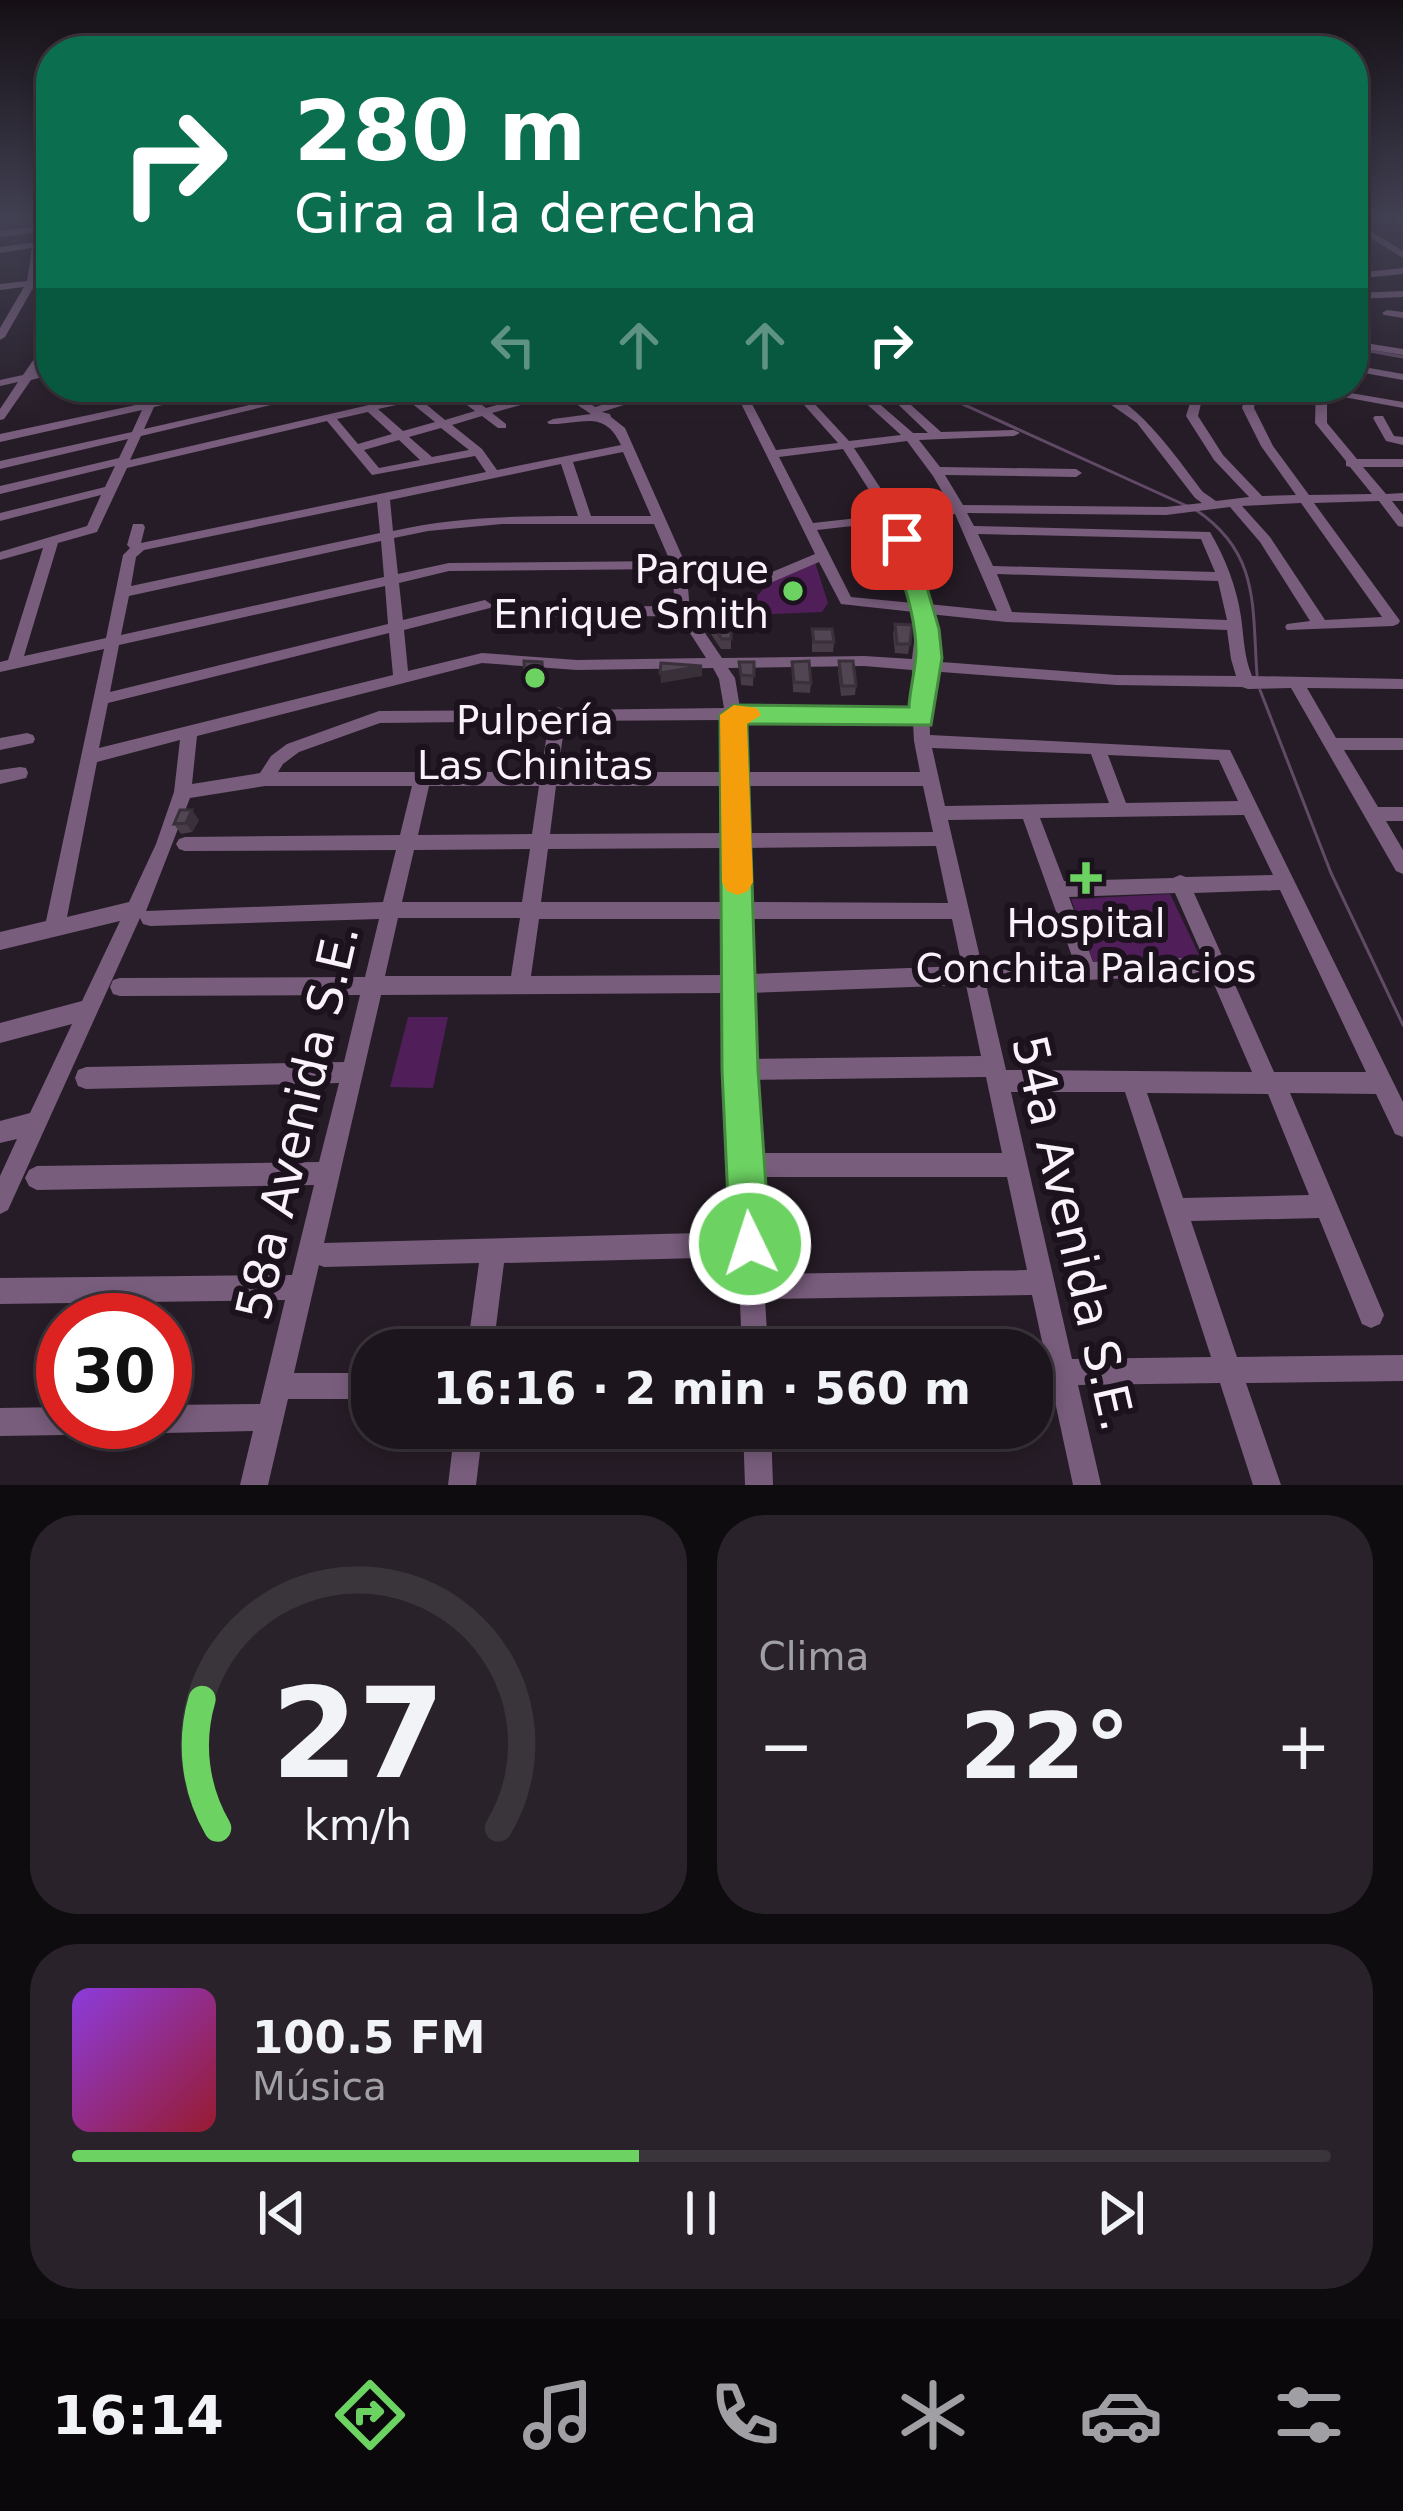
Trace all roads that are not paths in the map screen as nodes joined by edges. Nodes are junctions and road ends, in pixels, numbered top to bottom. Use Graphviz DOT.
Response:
graph roads {
  1 [pos="28,287"];
  2 [pos="1403,294"];
  3 [pos="1368,295"];
  4 [pos="1388,313"];
  5 [pos="1403,315"];
  6 [pos="4,324"];
  7 [pos="0,337"];
  8 [pos="1368,346"];
  9 [pos="1403,352"];
  10 [pos="36,364"];
  11 [pos="1368,371"];
  12 [pos="36,375"];
  13 [pos="27,377"];
  14 [pos="1403,377"];
  15 [pos="0,383"];
  16 [pos="1368,398"];
  17 [pos="152,402"];
  18 [pos="162,402"];
  19 [pos="277,402"];
  20 [pos="400,402"];
  21 [pos="417,402"];
  22 [pos="473,402"];
  23 [pos="518,402"];
  24 [pos="585,402"];
  25 [pos="629,402"];
  26 [pos="747,402"];
  27 [pos="807,402"];
  28 [pos="870,402"];
  29 [pos="901,402"];
  30 [pos="1113,402"];
  31 [pos="1196,402"];
  32 [pos="1248,402"];
  33 [pos="1320,402"];
  34 [pos="151,405"];
  35 [pos="1403,405"];
  36 [pos="371,409"];
  37 [pos="484,412"];
  38 [pos="601,413"];
  39 [pos="0,417"];
  40 [pos="331,418"];
  41 [pos="1379,418"];
  42 [pos="553,422"];
  43 [pos="444,423"];
  44 [pos="502,426"];
  45 [pos="1014,433"];
  46 [pos="137,434"];
  47 [pos="402,435"];
  48 [pos="937,436"];
  49 [pos="910,437"];
  50 [pos="0,438"];
  51 [pos="1403,441"];
  52 [pos="847,445"];
  53 [pos="628,447"];
  54 [pos="357,448"];
  55 [pos="478,452"];
  56 [pos="776,454"];
  57 [pos="566,460"];
  58 [pos="430,461"];
  59 [pos="124,462"];
  60 [pos="1351,463"];
  61 [pos="1403,463"];
  62 [pos="0,465"];
  63 [pos="935,471"];
  64 [pos="1076,473"];
  65 [pos="494,475"];
  66 [pos="112,489"];
  67 [pos="0,490"];
  68 [pos="382,496"];
  69 [pos="1381,497"];
  70 [pos="1403,497"];
  71 [pos="1306,499"];
  72 [pos="1259,500"];
  73 [pos="1234,504"];
  74 [pos="1212,506"];
  75 [pos="956,509"];
  76 [pos="0,517"];
  77 [pos="889,517"];
  78 [pos="661,520"];
  79 [pos="586,521"];
  80 [pos="1403,523"];
  81 [pos="138,527"];
  82 [pos="812,527"];
  83 [pos="969,530"];
  84 [pos="386,535"];
  85 [pos="51,543"];
  86 [pos="140,547"];
  87 [pos="824,555"];
  88 [pos="0,556"];
  89 [pos="679,565"];
  90 [pos="989,570"];
  91 [pos="1220,577"];
  92 [pos="389,579"];
  93 [pos="756,584"];
  94 [pos="125,592"];
  95 [pos="485,605"];
  96 [pos="683,611"];
  97 [pos="554,612"];
  98 [pos="921,616"];
  99 [pos="1006,616"];
  100 [pos="1234,625"];
  101 [pos="1321,626"];
  102 [pos="1292,627"];
  103 [pos="394,629"];
  104 [pos="115,643"];
  105 [pos="717,662"];
  106 [pos="7,666"];
  107 [pos="923,667"];
  108 [pos="401,678"];
  109 [pos="1255,684"];
  110 [pos="1403,684"];
  111 [pos="1298,685"];
  112 [pos="103,699"];
  113 [pos="558,713"];
  114 [pos="734,715"];
  115 [pos="922,730"];
  116 [pos="189,735"];
  117 [pos="27,739"];
  118 [pos="0,744"];
  119 [pos="1331,744"];
  120 [pos="1403,744"];
  121 [pos="1097,749"];
  122 [pos="90,757"];
  123 [pos="20,773"];
  124 [pos="0,777"];
  125 [pos="551,777"];
  126 [pos="736,777"];
  127 [pos="265,779"];
  128 [pos="422,779"];
  129 [pos="930,779"];
  130 [pos="183,792"];
  131 [pos="1249,808"];
  132 [pos="1120,810"];
  133 [pos="1029,811"];
  134 [pos="938,813"];
  135 [pos="1372,814"];
  136 [pos="1403,814"];
  137 [pos="942,839"];
  138 [pos="737,841"];
  139 [pos="407,842"];
  140 [pos="540,842"];
  141 [pos="185,844"];
  142 [pos="1403,866"];
  143 [pos="1286,882"];
  144 [pos="1180,883"];
  145 [pos="1059,889"];
  146 [pos="738,908"];
  147 [pos="391,910"];
  148 [pos="530,910"];
  149 [pos="959,911"];
  150 [pos="144,913"];
  151 [pos="55,927"];
  152 [pos="0,940"];
  153 [pos="1215,966"];
  154 [pos="1086,969"];
  155 [pos="974,977"];
  156 [pos="740,984"];
  157 [pos="520,986"];
  158 [pos="120,987"];
  159 [pos="374,987"];
  160 [pos="90,1009"];
  161 [pos="0,1033"];
  162 [pos="740,1070"];
  163 [pos="352,1072"];
  164 [pos="996,1074"];
  165 [pos="86,1078"];
  166 [pos="1133,1083"];
  167 [pos="1272,1083"];
  168 [pos="1379,1083"];
  169 [pos="38,1121"];
  170 [pos="1403,1126"];
  171 [pos="0,1132"];
  172 [pos="744,1165"];
  173 [pos="1017,1165"];
  174 [pos="328,1173"];
  175 [pos="37,1178"];
  176 [pos="0,1202"];
  177 [pos="1326,1206"];
  178 [pos="1174,1210"];
  179 [pos="750,1244"];
  180 [pos="493,1251"];
  181 [pos="324,1255"];
  182 [pos="1044,1282"];
  183 [pos="301,1287"];
  184 [pos="752,1287"];
  185 [pos="0,1291"];
  186 [pos="1371,1315"];
  187 [pos="482,1329"];
  188 [pos="753,1329"];
  189 [pos="1403,1368"];
  190 [pos="1064,1372"];
  191 [pos="1228,1372"];
  192 [pos="278,1386"];
  193 [pos="351,1386"];
  194 [pos="270,1417"];
  195 [pos="192,1418"];
  196 [pos="36,1421"];
  197 [pos="0,1422"];
  198 [pos="466,1449"];
  199 [pos="758,1449"];
  200 [pos="254,1485"];
  201 [pos="462,1485"];
  202 [pos="759,1485"];
  203 [pos="1087,1485"];
  204 [pos="1267,1485"];
  1 -- 6 [label="street"];
  2 -- 3 [label="street"];
  4 -- 5 [label="street"];
  6 -- 7 [label="street"];
  8 -- 9 [label="street"];
  10 -- 13 [label="street"];
  11 -- 14 [label="street"];
  12 -- 13 [label="street"];
  13 -- 15 [label="street"];
  13 -- 39 [label="street"];
  16 -- 35 [label="street"];
  17 -- 34 [label="street"];
  18 -- 34 [label="street"];
  19 -- 46 [label="street"];
  20 -- 36 [label="street"];
  21 -- 43 [label="street"];
  22 -- 37 [label="street"];
  23 -- 37 [label="street"];
  24 -- 38 [label="street"];
  25 -- 38 [label="street"];
  26 -- 56 [label="street"];
  27 -- 52 [label="street, 54a Avenida S.E."];
  28 -- 49 [label="street"];
  29 -- 48 [label="street"];
  30 -- 74 [label="street"];
  31 -- 72 [label="street"];
  32 -- 71 [label="street"];
  33 -- 60 [label="street"];
  34 -- 46 [label="street"];
  34 -- 50 [label="street"];
  36 -- 40 [label="street"];
  36 -- 47 [label="street"];
  37 -- 43 [label="street"];
  37 -- 44 [label="street"];
  38 -- 42 [label="street"];
  38 -- 53 [label="street"];
  40 -- 54 [label="street"];
  40 -- 59 [label="street"];
  41 -- 51 [label="street"];
  43 -- 47 [label="street"];
  43 -- 55 [label="street"];
  45 -- 48 [label="street"];
  46 -- 59 [label="street"];
  46 -- 62 [label="street"];
  47 -- 54 [label="street"];
  47 -- 58 [label="street"];
  48 -- 49 [label="street"];
  49 -- 52 [label="street"];
  49 -- 63 [label="street"];
  52 -- 56 [label="street"];
  52 -- 77 [label="street, 54a Avenida S.E."];
  53 -- 57 [label="street"];
  53 -- 78 [label="street"];
  54 -- 58 [label="street"];
  55 -- 58 [label="street"];
  55 -- 65 [label="street"];
  56 -- 82 [label="street"];
  57 -- 65 [label="street"];
  57 -- 79 [label="street"];
  59 -- 66 [label="street"];
  59 -- 67 [label="street"];
  60 -- 61 [label="street"];
  60 -- 69 [label="street"];
  63 -- 64 [label="street"];
  63 -- 75 [label="street"];
  65 -- 68 [label="street"];
  66 -- 76 [label="street"];
  66 -- 85 [label="street"];
  68 -- 84 [label="street"];
  68 -- 86 [label="street"];
  69 -- 70 [label="street"];
  69 -- 71 [label="street"];
  69 -- 80 [label="street"];
  71 -- 72 [label="street"];
  71 -- 101 [label="street"];
  72 -- 73 [label="street"];
  73 -- 74 [label="street"];
  73 -- 101 [label="street"];
  74 -- 75 [label="street"];
  75 -- 77 [label="street"];
  75 -- 83 [label="street"];
  77 -- 82 [label="street"];
  77 -- 98 [label="street, 54a Avenida S.E."];
  78 -- 79 [label="street"];
  78 -- 89 [label="street"];
  79 -- 84 [label="street"];
  81 -- 86 [label="street"];
  82 -- 87 [label="street"];
  83 -- 90 [label="street"];
  83 -- 91 [label="street"];
  84 -- 92 [label="street"];
  84 -- 94 [label="street"];
  85 -- 88 [label="street"];
  85 -- 106 [label="street"];
  86 -- 94 [label="street"];
  87 -- 93 [label="street"];
  87 -- 98 [label="street"];
  89 -- 92 [label="street"];
  89 -- 96 [label="street"];
  90 -- 91 [label="street"];
  90 -- 99 [label="street"];
  91 -- 100 [label="street"];
  92 -- 103 [label="street"];
  92 -- 104 [label="street"];
  94 -- 104 [label="street"];
  95 -- 103 [label="street"];
  96 -- 97 [label="street"];
  96 -- 105 [label="street"];
  98 -- 99 [label="street"];
  98 -- 107 [label="street, 54a Avenida S.E."];
  99 -- 100 [label="street"];
  100 -- 109 [label="street"];
  101 -- 102 [label="street"];
  103 -- 108 [label="street"];
  103 -- 112 [label="street"];
  104 -- 106 [label="street"];
  104 -- 112 [label="street"];
  105 -- 107 [label="street"];
  105 -- 108 [label="street"];
  105 -- 114 [label="street"];
  107 -- 109 [label="street"];
  107 -- 115 [label="street, 54a Avenida S.E."];
  108 -- 116 [label="street"];
  109 -- 111 [label="street"];
  110 -- 111 [label="street"];
  111 -- 119 [label="street"];
  112 -- 122 [label="street"];
  113 -- 114 [label="street"];
  113 -- 125 [label="street"];
  113 -- 127 [label="street"];
  114 -- 115 [label="street"];
  114 -- 126 [label="street"];
  115 -- 121 [label="street"];
  115 -- 129 [label="street, 54a Avenida S.E."];
  116 -- 122 [label="street"];
  116 -- 130 [label="street"];
  117 -- 118 [label="street"];
  119 -- 120 [label="street"];
  119 -- 135 [label="street"];
  121 -- 131 [label="street"];
  121 -- 132 [label="street"];
  122 -- 151 [label="street"];
  123 -- 124 [label="street"];
  125 -- 126 [label="street"];
  125 -- 128 [label="street"];
  125 -- 140 [label="street"];
  126 -- 129 [label="street"];
  126 -- 138 [label="street"];
  127 -- 128 [label="street"];
  127 -- 130 [label="street"];
  128 -- 139 [label="street, 58a Avenida S.E."];
  129 -- 134 [label="street, 54a Avenida S.E."];
  130 -- 150 [label="street"];
  131 -- 132 [label="street"];
  131 -- 143 [label="street"];
  132 -- 133 [label="street"];
  133 -- 134 [label="street"];
  133 -- 145 [label="street"];
  134 -- 137 [label="street, 54a Avenida S.E."];
  135 -- 136 [label="street"];
  135 -- 142 [label="street"];
  137 -- 138 [label="street"];
  137 -- 149 [label="street, 54a Avenida S.E."];
  138 -- 140 [label="street"];
  138 -- 146 [label="street"];
  139 -- 140 [label="street"];
  139 -- 141 [label="street"];
  139 -- 147 [label="street, 58a Avenida S.E."];
  140 -- 148 [label="street"];
  143 -- 144 [label="street"];
  143 -- 168 [label="street"];
  144 -- 145 [label="street"];
  144 -- 153 [label="street"];
  145 -- 154 [label="street"];
  146 -- 148 [label="street"];
  146 -- 149 [label="street"];
  146 -- 156 [label="street"];
  147 -- 148 [label="street"];
  147 -- 150 [label="street"];
  147 -- 159 [label="street, 58a Avenida S.E."];
  148 -- 157 [label="street"];
  149 -- 155 [label="street, 54a Avenida S.E."];
  150 -- 151 [label="street"];
  150 -- 160 [label="street"];
  151 -- 152 [label="street"];
  153 -- 154 [label="street"];
  153 -- 167 [label="street"];
  154 -- 155 [label="street"];
  155 -- 156 [label="street"];
  155 -- 164 [label="street, 54a Avenida S.E."];
  156 -- 157 [label="street"];
  156 -- 162 [label="street"];
  157 -- 159 [label="street"];
  158 -- 159 [label="street"];
  159 -- 163 [label="street, 58a Avenida S.E."];
  160 -- 161 [label="street"];
  160 -- 169 [label="street"];
  162 -- 164 [label="street"];
  162 -- 172 [label="street"];
  163 -- 165 [label="street"];
  163 -- 174 [label="street, 58a Avenida S.E."];
  164 -- 166 [label="street"];
  164 -- 173 [label="street, 54a Avenida S.E."];
  166 -- 167 [label="street"];
  166 -- 178 [label="street"];
  167 -- 168 [label="street"];
  167 -- 177 [label="street"];
  168 -- 170 [label="street"];
  169 -- 171 [label="street"];
  169 -- 176 [label="street"];
  172 -- 173 [label="street"];
  172 -- 179 [label="street"];
  173 -- 182 [label="street, 54a Avenida S.E."];
  174 -- 175 [label="street"];
  174 -- 183 [label="street, 58a Avenida S.E."];
  177 -- 178 [label="street"];
  177 -- 186 [label="street"];
  178 -- 191 [label="street"];
  179 -- 180 [label="street"];
  179 -- 184 [label="street"];
  180 -- 181 [label="street"];
  180 -- 187 [label="street"];
  182 -- 184 [label="street"];
  182 -- 190 [label="street, 54a Avenida S.E."];
  183 -- 185 [label="street"];
  183 -- 192 [label="street, 58a Avenida S.E."];
  184 -- 188 [label="street"];
  189 -- 191 [label="street"];
  190 -- 191 [label="street"];
  190 -- 203 [label="street, 54a Avenida S.E."];
  191 -- 204 [label="street"];
  192 -- 193 [label="street"];
  192 -- 194 [label="street, 58a Avenida S.E."];
  194 -- 195 [label="street"];
  194 -- 200 [label="street, 58a Avenida S.E."];
  196 -- 197 [label="street"];
  198 -- 201 [label="street"];
  199 -- 202 [label="street"];
}
